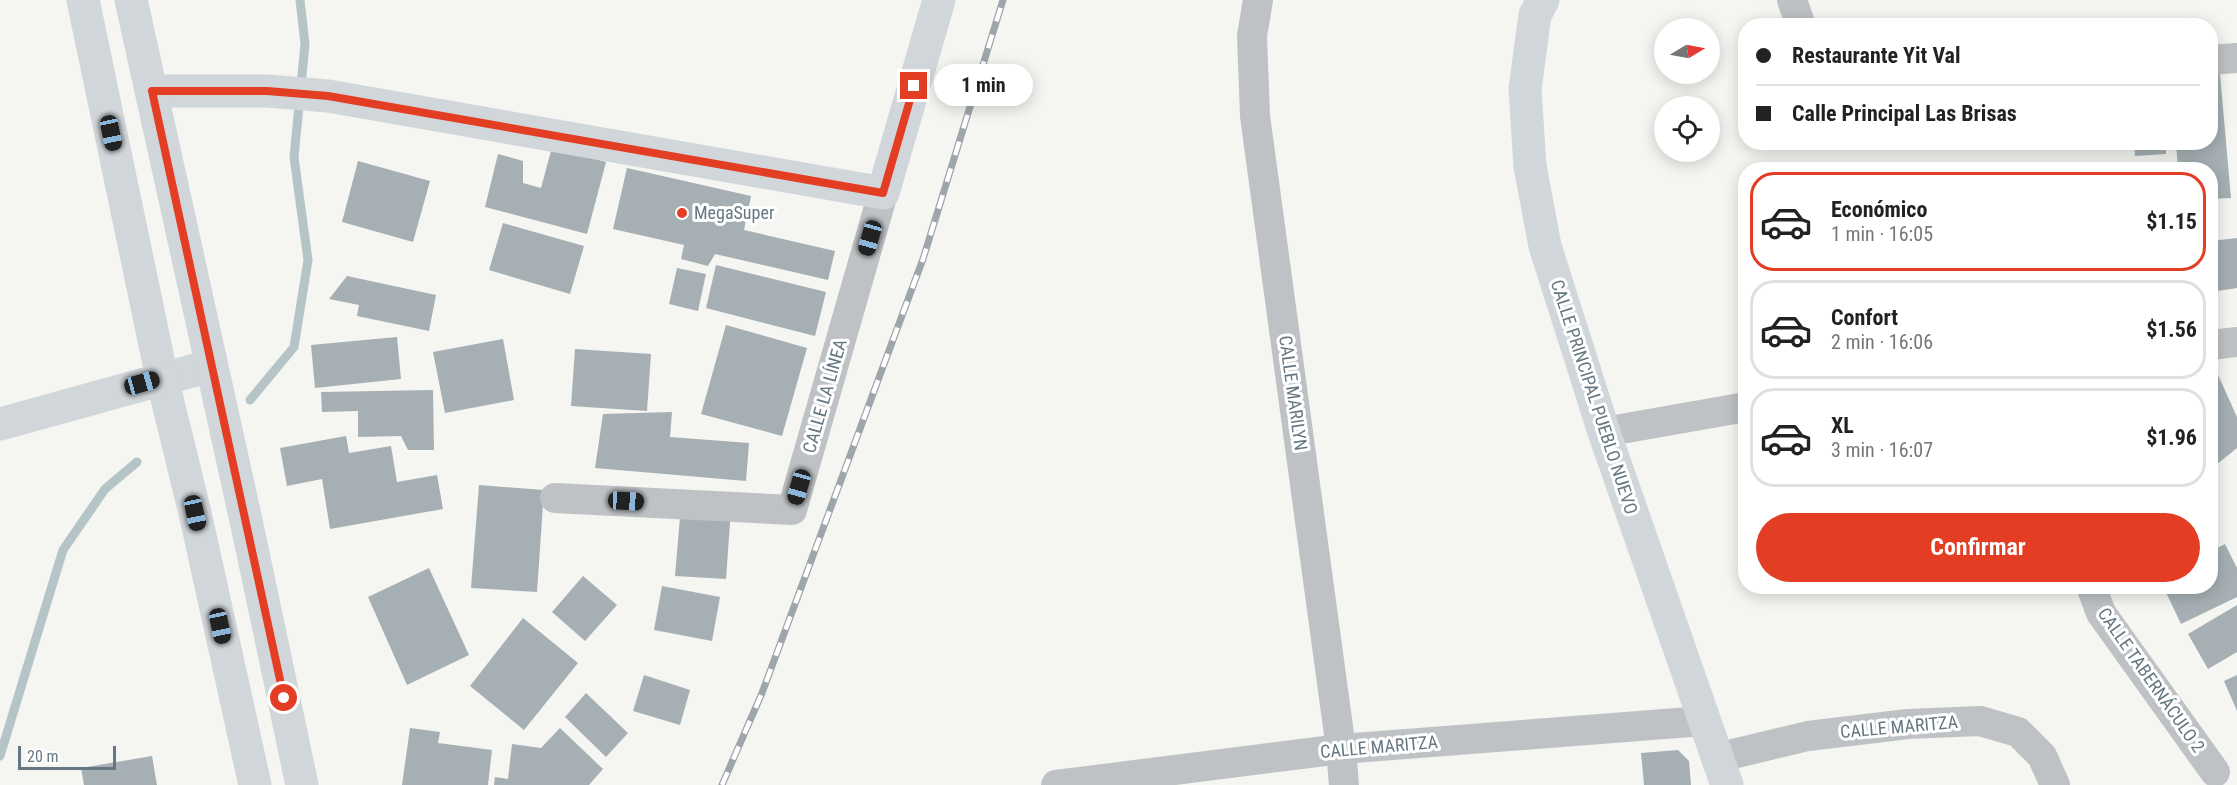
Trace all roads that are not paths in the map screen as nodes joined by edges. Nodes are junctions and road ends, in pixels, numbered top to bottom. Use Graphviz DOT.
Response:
graph roads {
  1 [pos="83,0"];
  2 [pos="131,0"];
  3 [pos="939,0"];
  4 [pos="1258,0"];
  5 [pos="1543,0"];
  6 [pos="1792,0"];
  7 [pos="1798,18"];
  8 [pos="2237,58"];
  9 [pos="2218,59"];
  10 [pos="152,91"];
  11 [pos="883,193"];
  12 [pos="2237,342"];
  13 [pos="2218,344"];
  14 [pos="210,366"];
  15 [pos="162,378"];
  16 [pos="1738,408"];
  17 [pos="0,424"];
  18 [pos="1604,432"];
  19 [pos="555,498"];
  20 [pos="2094,594"];
  21 [pos="1703,721"];
  22 [pos="1341,749"];
  23 [pos="1721,771"];
  24 [pos="2215,771"];
  25 [pos="255,785"];
  26 [pos="302,785"];
  27 [pos="1056,785"];
  28 [pos="1344,785"];
  29 [pos="2055,785"];
  1 -- 15 [label="main road"];
  2 -- 10 [label="main road"];
  3 -- 11 [label="main road"];
  4 -- 22 [label="street, CALLE MARILYN"];
  5 -- 18 [label="main road, CALLE PRINCIPAL PUEBLO NUEVO"];
  6 -- 7 [label="street"];
  8 -- 9 [label="street"];
  10 -- 11 [label="main road"];
  10 -- 14 [label="main road"];
  11 -- 19 [label="street, CALLE LA LÍNEA"];
  12 -- 13 [label="street"];
  14 -- 15 [label="main road"];
  14 -- 26 [label="main road"];
  15 -- 17 [label="main road"];
  15 -- 25 [label="main road"];
  16 -- 18 [label="street"];
  18 -- 21 [label="main road, CALLE PRINCIPAL PUEBLO NUEVO"];
  20 -- 24 [label="street, CALLE TABERNÁCULO 2"];
  21 -- 22 [label="street, CALLE MARITZA"];
  21 -- 23 [label="main road, CALLE PRINCIPAL PUEBLO NUEVO"];
  22 -- 27 [label="street, CALLE MARITZA"];
  22 -- 28 [label="street, CALLE MARILYN"];
  23 -- 29 [label="street, CALLE MARITZA"];
}
